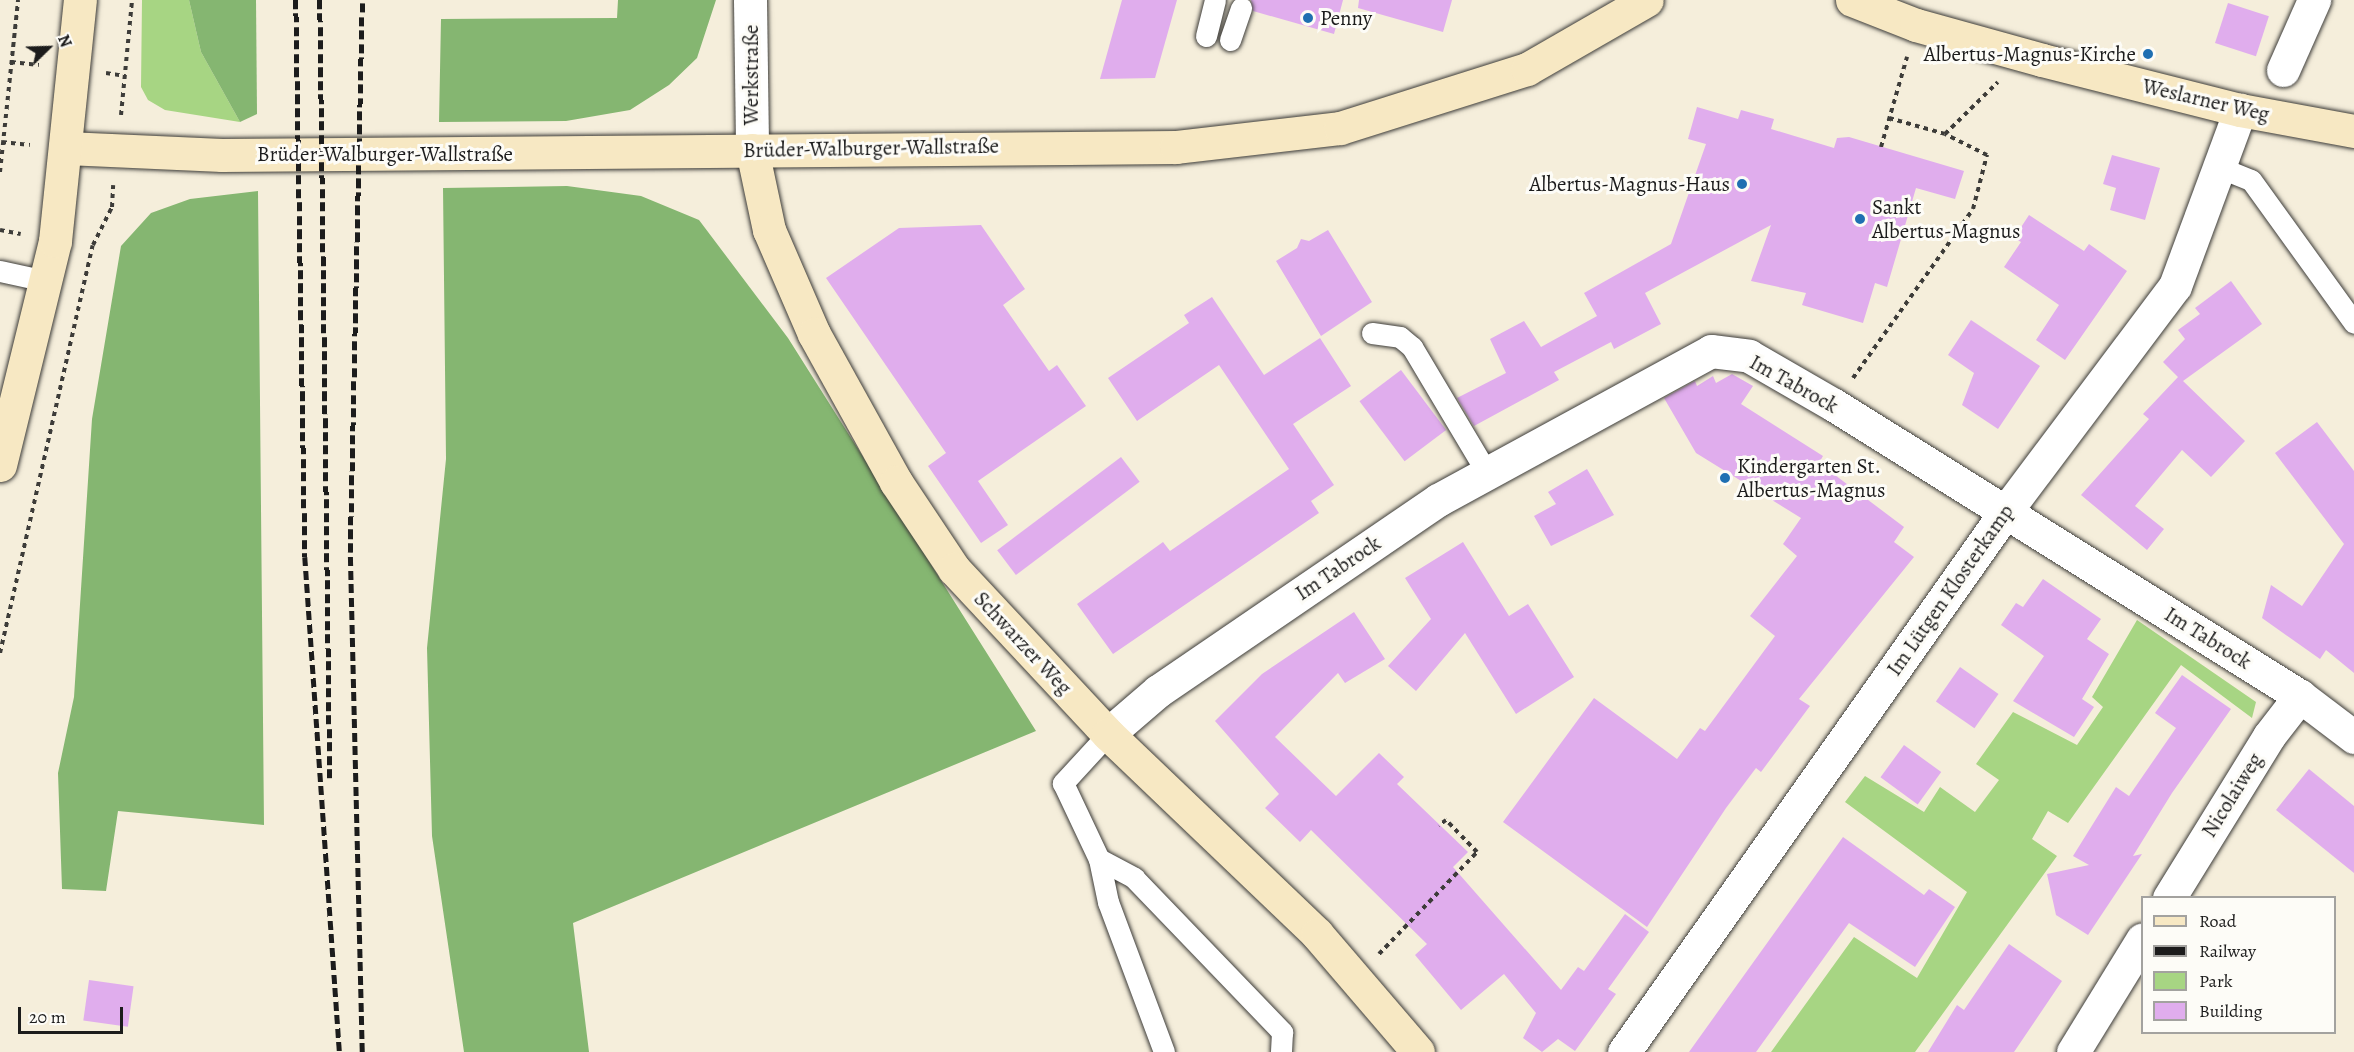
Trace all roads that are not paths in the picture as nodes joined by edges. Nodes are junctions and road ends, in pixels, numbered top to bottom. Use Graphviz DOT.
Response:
graph roads {
  1 [pos="80,0"];
  2 [pos="750,0"];
  3 [pos="1215,0"];
  4 [pos="1647,0"];
  5 [pos="1852,0"];
  6 [pos="2314,0"];
  7 [pos="1241,8"];
  8 [pos="1206,36"];
  9 [pos="1230,40"];
  10 [pos="2283,70"];
  11 [pos="2240,110"];
  12 [pos="2354,131"];
  13 [pos="66,148"];
  14 [pos="752,150"];
  15 [pos="2221,168"];
  16 [pos="0,271"];
  17 [pos="46,281"];
  18 [pos="2354,323"];
  19 [pos="1372,333"];
  20 [pos="0,465"];
  21 [pos="1487,473"];
  22 [pos="2006,510"];
  23 [pos="2300,696"];
  24 [pos="1108,734"];
  25 [pos="2354,737"];
  26 [pos="1100,859"];
  27 [pos="2170,896"];
  28 [pos="2141,942"];
  29 [pos="1164,1052"];
  30 [pos="1281,1052"];
  31 [pos="1418,1052"];
  32 [pos="1624,1052"];
  33 [pos="2073,1052"];
  1 -- 13 [label="street"];
  2 -- 14 [label="street, Werkstraße"];
  3 -- 8 [label="lane"];
  4 -- 14 [label="street, Brüder-Walburger-Wallstraße"];
  5 -- 11 [label="street, Weslarner Weg"];
  6 -- 10 [label="street"];
  7 -- 9 [label="lane"];
  11 -- 12 [label="street, Weslarner Weg"];
  11 -- 15 [label="street, Im Lütgen Klosterkamp"];
  13 -- 14 [label="street, Brüder-Walburger-Wallstraße"];
  13 -- 17 [label="street"];
  14 -- 24 [label="street, Schwarzer Weg"];
  15 -- 18 [label="lane"];
  15 -- 22 [label="street, Im Lütgen Klosterkamp"];
  16 -- 17 [label="lane"];
  17 -- 20 [label="street"];
  19 -- 21 [label="lane"];
  21 -- 22 [label="street, Im Tabrock"];
  21 -- 24 [label="street, Im Tabrock"];
  22 -- 23 [label="street, Im Tabrock"];
  22 -- 32 [label="street, Im Lütgen Klosterkamp"];
  23 -- 25 [label="street, Im Tabrock"];
  23 -- 27 [label="street, Nicolaiweg"];
  24 -- 26 [label="lane"];
  24 -- 31 [label="street, Schwarzer Weg"];
  26 -- 29 [label="lane"];
  26 -- 30 [label="lane"];
  28 -- 33 [label="street"];
}
